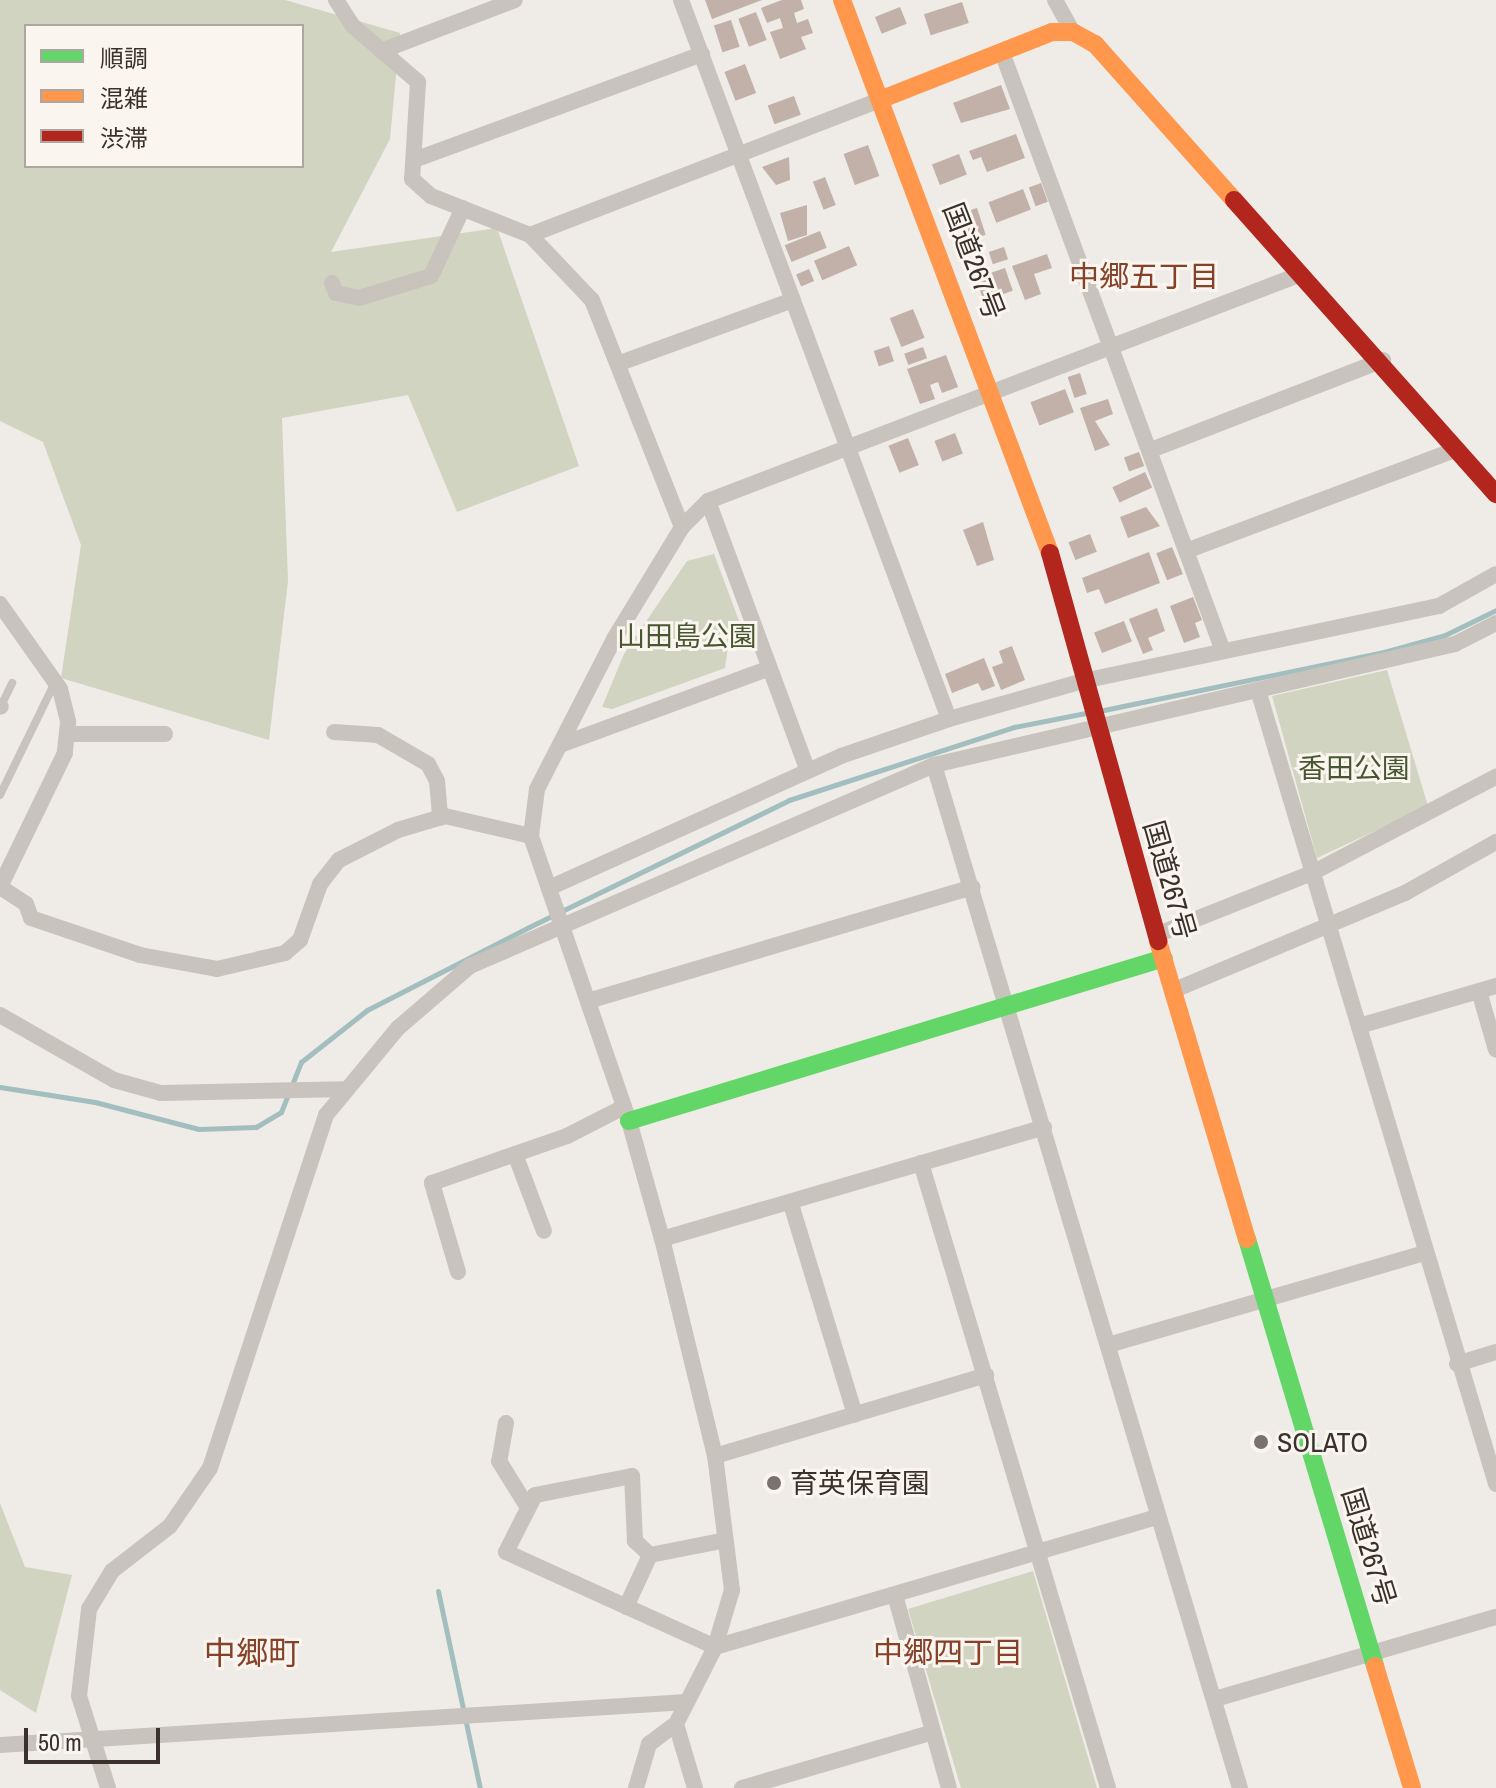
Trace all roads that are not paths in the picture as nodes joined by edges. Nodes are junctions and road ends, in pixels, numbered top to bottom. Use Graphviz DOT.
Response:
graph roads {
  1 [pos="336,0"];
  2 [pos="515,0"];
  3 [pos="681,0"];
  4 [pos="842,0"];
  5 [pos="1055,0"];
  6 [pos="1073,32"];
  7 [pos="381,51"];
  8 [pos="702,54"];
  9 [pos="1003,55"];
  10 [pos="882,99"];
  11 [pos="739,155"];
  12 [pos="414,160"];
  13 [pos="463,208"];
  14 [pos="530,235"];
  15 [pos="1301,274"];
  16 [pos="332,283"];
  17 [pos="793,300"];
  18 [pos="1110,349"];
  19 [pos="1383,360"];
  20 [pos="620,363"];
  21 [pos="994,393"];
  22 [pos="848,446"];
  23 [pos="1457,449"];
  24 [pos="1151,450"];
  25 [pos="1496,494"];
  26 [pos="708,501"];
  27 [pos="682,527"];
  28 [pos="1186,551"];
  29 [pos="1496,574"];
  30 [pos="0,604"];
  31 [pos="1496,623"];
  32 [pos="1223,651"];
  33 [pos="768,669"];
  34 [pos="55,682"];
  35 [pos="12,683"];
  36 [pos="1086,688"];
  37 [pos="1258,690"];
  38 [pos="0,707"];
  39 [pos="949,719"];
  40 [pos="1095,720"];
  41 [pos="334,732"];
  42 [pos="67,734"];
  43 [pos="165,734"];
  44 [pos="560,745"];
  45 [pos="934,765"];
  46 [pos="808,771"];
  47 [pos="1496,777"];
  48 [pos="0,795"];
  49 [pos="440,818"];
  50 [pos="531,836"];
  51 [pos="1496,842"];
  52 [pos="1312,873"];
  53 [pos="0,887"];
  54 [pos="972,887"];
  55 [pos="551,895"];
  56 [pos="560,924"];
  57 [pos="1328,927"];
  58 [pos="1156,935"];
  59 [pos="1164,958"];
  60 [pos="1496,986"];
  61 [pos="1172,991"];
  62 [pos="1479,991"];
  63 [pos="588,1001"];
  64 [pos="1007,1007"];
  65 [pos="0,1015"];
  66 [pos="1359,1026"];
  67 [pos="1496,1050"];
  68 [pos="346,1089"];
  69 [pos="627,1114"];
  70 [pos="1044,1127"];
  71 [pos="515,1154"];
  72 [pos="921,1163"];
  73 [pos="791,1204"];
  74 [pos="544,1231"];
  75 [pos="662,1239"];
  76 [pos="1425,1253"];
  77 [pos="458,1272"];
  78 [pos="1265,1299"];
  79 [pos="1108,1345"];
  80 [pos="1496,1352"];
  81 [pos="1457,1364"];
  82 [pos="986,1375"];
  83 [pos="855,1414"];
  84 [pos="506,1423"];
  85 [pos="715,1456"];
  86 [pos="1496,1484"];
  87 [pos="525,1503"];
  88 [pos="1157,1517"];
  89 [pos="726,1540"];
  90 [pos="650,1555"];
  91 [pos="1041,1555"];
  92 [pos="895,1595"];
  93 [pos="626,1607"];
  94 [pos="1496,1617"];
  95 [pos="715,1647"];
  96 [pos="1372,1655"];
  97 [pos="1215,1699"];
  98 [pos="687,1702"];
  99 [pos="676,1724"];
  100 [pos="933,1732"];
  101 [pos="95,1738"];
  102 [pos="0,1745"];
  103 [pos="108,1788"];
  104 [pos="636,1788"];
  105 [pos="695,1788"];
  106 [pos="742,1788"];
  107 [pos="949,1788"];
  108 [pos="1108,1788"];
  109 [pos="1240,1788"];
  110 [pos="1412,1788"];
  1 -- 7 [label="street"];
  2 -- 7 [label="street"];
  3 -- 8 [label="street"];
  4 -- 10 [label="main road, 国道267号"];
  5 -- 6 [label="street"];
  6 -- 9 [label="main road"];
  6 -- 15 [label="main road"];
  7 -- 12 [label="street"];
  8 -- 11 [label="street"];
  8 -- 12 [label="street"];
  9 -- 10 [label="main road"];
  9 -- 18 [label="street"];
  10 -- 11 [label="street"];
  10 -- 21 [label="main road, 国道267号"];
  11 -- 14 [label="street"];
  11 -- 17 [label="street"];
  12 -- 13 [label="street"];
  13 -- 14 [label="street"];
  13 -- 16 [label="street"];
  14 -- 20 [label="street"];
  15 -- 18 [label="street"];
  15 -- 19 [label="main road"];
  17 -- 20 [label="street"];
  17 -- 22 [label="street"];
  18 -- 21 [label="street"];
  18 -- 24 [label="street"];
  19 -- 23 [label="main road"];
  19 -- 24 [label="street"];
  20 -- 27 [label="street"];
  21 -- 22 [label="street"];
  21 -- 36 [label="main road, 国道267号"];
  22 -- 26 [label="street"];
  22 -- 39 [label="street"];
  23 -- 25 [label="main road"];
  23 -- 28 [label="street"];
  24 -- 28 [label="street"];
  26 -- 27 [label="street"];
  26 -- 33 [label="street"];
  27 -- 44 [label="street"];
  28 -- 32 [label="street"];
  29 -- 32 [label="street"];
  30 -- 34 [label="street"];
  31 -- 37 [label="street"];
  32 -- 36 [label="street"];
  33 -- 44 [label="street"];
  33 -- 46 [label="street"];
  34 -- 42 [label="street"];
  34 -- 48 [label="lane"];
  35 -- 38 [label="lane"];
  36 -- 39 [label="street"];
  36 -- 40 [label="main road, 国道267号"];
  37 -- 40 [label="street"];
  37 -- 52 [label="street"];
  39 -- 46 [label="street"];
  40 -- 45 [label="street"];
  40 -- 58 [label="main road, 国道267号"];
  41 -- 49 [label="street"];
  42 -- 43 [label="street"];
  42 -- 53 [label="street"];
  44 -- 50 [label="street"];
  45 -- 54 [label="street"];
  45 -- 56 [label="street"];
  46 -- 55 [label="street"];
  47 -- 52 [label="street"];
  49 -- 50 [label="street"];
  49 -- 53 [label="street"];
  50 -- 55 [label="street"];
  51 -- 57 [label="street"];
  52 -- 57 [label="street"];
  52 -- 58 [label="street"];
  54 -- 63 [label="street"];
  54 -- 64 [label="street"];
  55 -- 56 [label="street"];
  56 -- 63 [label="street"];
  56 -- 68 [label="street"];
  57 -- 61 [label="street"];
  57 -- 66 [label="street"];
  58 -- 59 [label="main road, 国道267号"];
  59 -- 61 [label="main road, 国道267号"];
  59 -- 64 [label="main road"];
  60 -- 62 [label="street"];
  61 -- 78 [label="main road, 国道267号"];
  62 -- 66 [label="street"];
  62 -- 67 [label="street"];
  63 -- 69 [label="street"];
  64 -- 69 [label="main road"];
  64 -- 70 [label="street"];
  65 -- 68 [label="street"];
  66 -- 76 [label="street"];
  68 -- 101 [label="street"];
  69 -- 71 [label="street"];
  69 -- 75 [label="street"];
  70 -- 72 [label="street"];
  70 -- 79 [label="street"];
  71 -- 74 [label="street"];
  71 -- 77 [label="street"];
  72 -- 73 [label="street"];
  72 -- 82 [label="street"];
  73 -- 75 [label="street"];
  73 -- 83 [label="street"];
  75 -- 85 [label="street"];
  76 -- 78 [label="street"];
  76 -- 81 [label="street"];
  78 -- 79 [label="street"];
  78 -- 96 [label="main road, 国道267号"];
  79 -- 88 [label="street"];
  80 -- 81 [label="street"];
  81 -- 86 [label="street"];
  82 -- 83 [label="street"];
  82 -- 91 [label="street"];
  83 -- 85 [label="street"];
  84 -- 87 [label="street"];
  85 -- 89 [label="street"];
  87 -- 90 [label="street"];
  87 -- 93 [label="street"];
  88 -- 91 [label="street"];
  88 -- 97 [label="street"];
  89 -- 90 [label="street"];
  89 -- 95 [label="street"];
  90 -- 93 [label="street"];
  91 -- 92 [label="street"];
  91 -- 108 [label="street"];
  92 -- 95 [label="street"];
  92 -- 100 [label="street"];
  93 -- 95 [label="street"];
  94 -- 96 [label="street"];
  95 -- 98 [label="street"];
  96 -- 97 [label="street"];
  96 -- 110 [label="main road, 国道267号"];
  97 -- 109 [label="street"];
  98 -- 99 [label="street"];
  98 -- 101 [label="street"];
  99 -- 104 [label="street"];
  99 -- 105 [label="street"];
  100 -- 106 [label="street"];
  100 -- 107 [label="street"];
  101 -- 102 [label="street"];
  101 -- 103 [label="street"];
}
